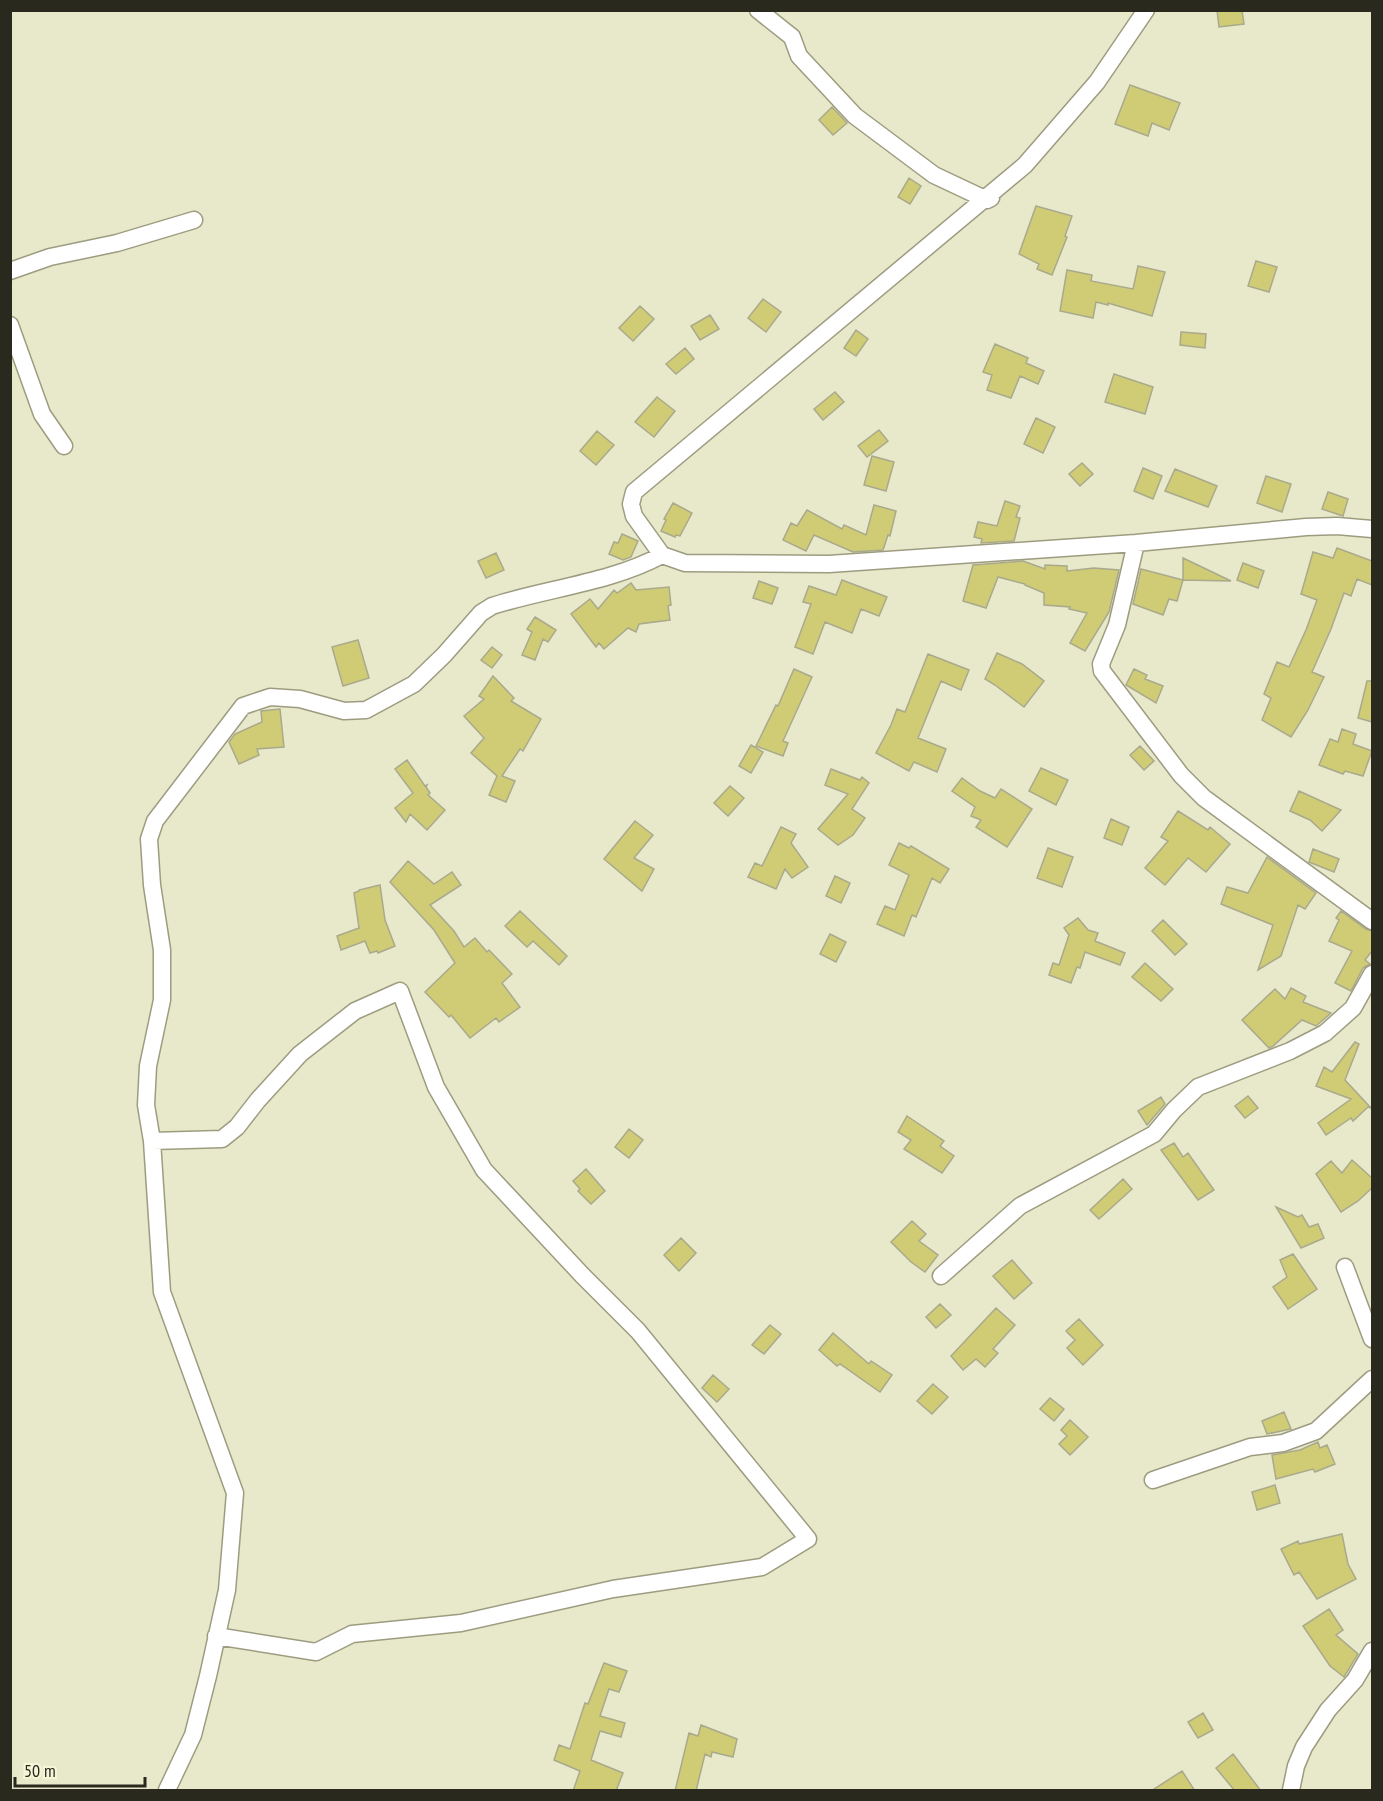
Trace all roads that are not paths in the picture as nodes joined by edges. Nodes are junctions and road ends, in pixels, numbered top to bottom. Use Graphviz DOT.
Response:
graph roads {
  1 [pos="758,10"];
  2 [pos="1146,10"];
  3 [pos="1021,180"];
  4 [pos="194,220"];
  5 [pos="10,271"];
  6 [pos="10,326"];
  7 [pos="64,446"];
  8 [pos="1372,530"];
  9 [pos="1136,543"];
  10 [pos="662,555"];
  11 [pos="1372,921"];
  12 [pos="1372,974"];
  13 [pos="152,1141"];
  14 [pos="1345,1268"];
  15 [pos="941,1276"];
  16 [pos="1372,1339"];
  17 [pos="1372,1379"];
  18 [pos="1153,1480"];
  19 [pos="216,1636"];
  20 [pos="1372,1651"];
  21 [pos="167,1791"];
  22 [pos="1291,1791"];
  1 -- 3 [label="street"];
  2 -- 10 [label="street"];
  4 -- 5 [label="street"];
  6 -- 7 [label="street"];
  8 -- 9 [label="street"];
  9 -- 10 [label="street"];
  9 -- 11 [label="street"];
  10 -- 13 [label="street"];
  12 -- 15 [label="street"];
  13 -- 19 [label="street"];
  13 -- 19 [label="street"];
  14 -- 16 [label="street"];
  17 -- 18 [label="street"];
  19 -- 21 [label="street"];
  20 -- 22 [label="street"];
}
